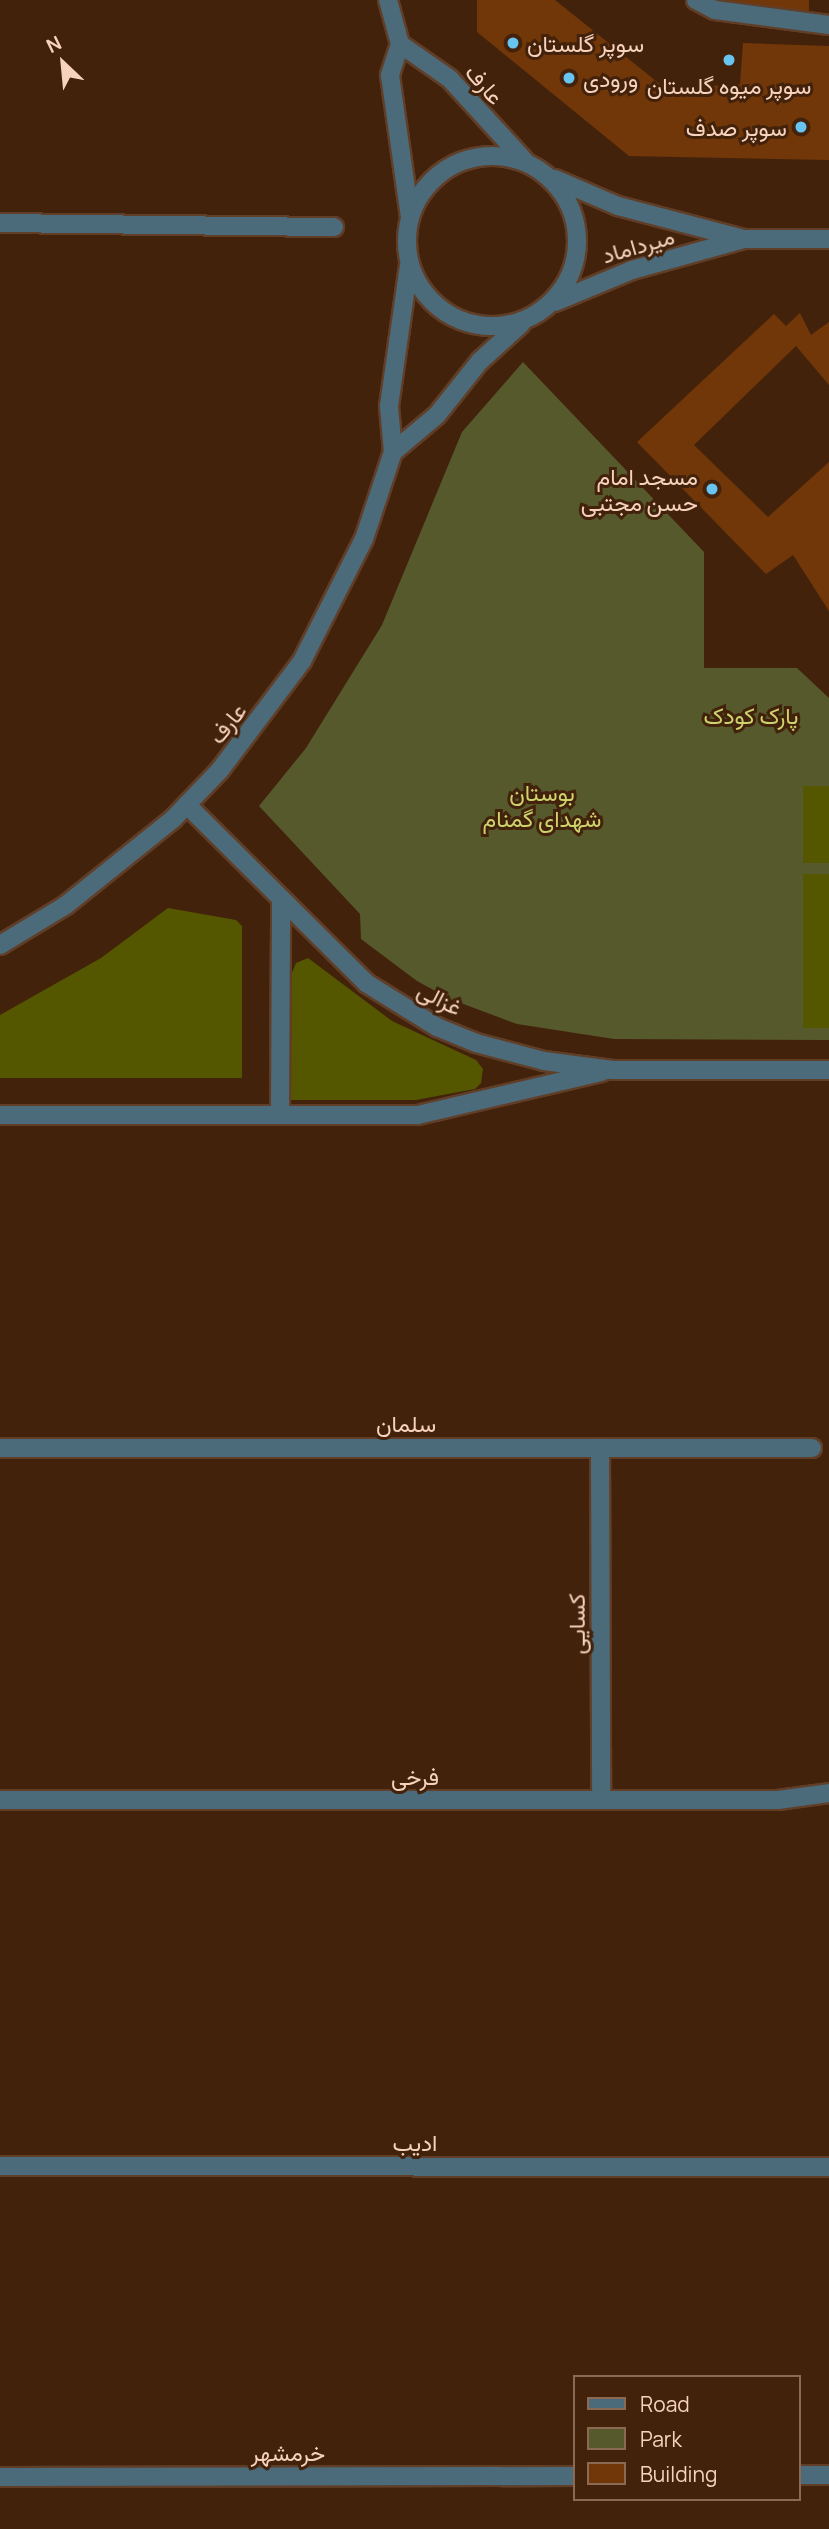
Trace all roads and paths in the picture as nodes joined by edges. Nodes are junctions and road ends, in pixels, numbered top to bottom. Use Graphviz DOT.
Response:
graph roads {
  1 [pos="388,0"];
  2 [pos="696,0"];
  3 [pos="829,25"];
  4 [pos="400,44"];
  5 [pos="528,163"];
  6 [pos="549,176"];
  7 [pos="410,217"];
  8 [pos="0,223"];
  9 [pos="334,227"];
  10 [pos="744,239"];
  11 [pos="829,239"];
  12 [pos="410,265"];
  13 [pos="548,306"];
  14 [pos="527,319"];
  15 [pos="393,452"];
  16 [pos="187,805"];
  17 [pos="281,901"];
  18 [pos="0,944"];
  19 [pos="612,1070"];
  20 [pos="829,1070"];
  21 [pos="0,1115"];
  22 [pos="280,1115"];
  23 [pos="0,1448"];
  24 [pos="600,1448"];
  25 [pos="812,1448"];
  26 [pos="829,1793"];
  27 [pos="0,1800"];
  28 [pos="601,1800"];
  29 [pos="0,2166"];
  30 [pos="829,2167"];
  31 [pos="801,2475"];
  32 [pos="829,2475"];
  33 [pos="574,2476"];
  34 [pos="0,2477"];
  1 -- 4 [label="street"];
  2 -- 3 [label="street"];
  4 -- 5 [label="street, عارف"];
  4 -- 7 [label="street"];
  5 -- 6 [label="street"];
  5 -- 7 [label="street"];
  6 -- 10 [label="street, میرداماد"];
  6 -- 13 [label="street"];
  7 -- 12 [label="street"];
  8 -- 9 [label="street"];
  10 -- 11 [label="street, میرداماد"];
  10 -- 13 [label="street, میرداماد"];
  12 -- 14 [label="street"];
  12 -- 15 [label="street, عارف"];
  13 -- 14 [label="street"];
  14 -- 15 [label="street"];
  15 -- 16 [label="street, عارف"];
  16 -- 17 [label="street, غزالی"];
  16 -- 18 [label="street, عارف"];
  17 -- 19 [label="street, غزالی"];
  17 -- 22 [label="street"];
  19 -- 20 [label="street, غزالی"];
  19 -- 22 [label="street, غزالی"];
  21 -- 22 [label="street, غزالی"];
  23 -- 24 [label="street, سلمان"];
  24 -- 25 [label="street, سلمان"];
  24 -- 28 [label="street, کسایی"];
  26 -- 28 [label="street, فرخی"];
  27 -- 28 [label="street, فرخی"];
  29 -- 30 [label="street, ادیب"];
  31 -- 32 [label="street"];
  33 -- 34 [label="street, خرمشهر"];
}
